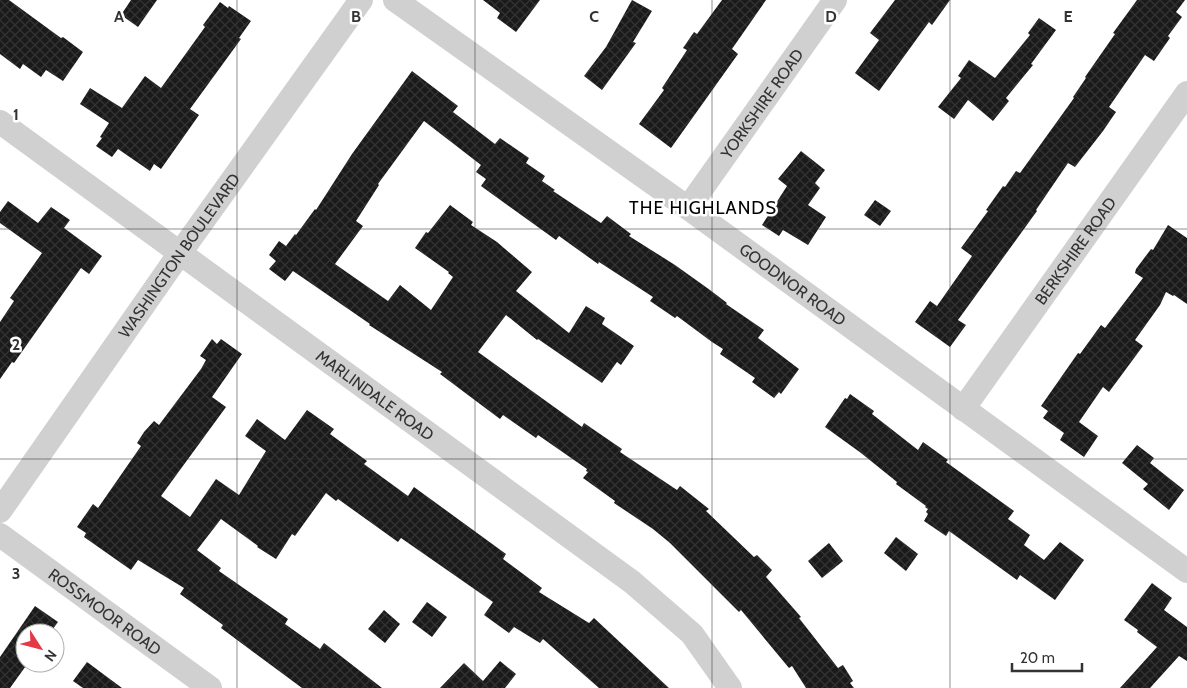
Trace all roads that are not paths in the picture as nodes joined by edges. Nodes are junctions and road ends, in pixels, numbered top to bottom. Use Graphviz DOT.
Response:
graph roads {
  1 [pos="362,0"];
  2 [pos="395,0"];
  3 [pos="835,0"];
  4 [pos="1187,93"];
  5 [pos="0,122"];
  6 [pos="688,208"];
  7 [pos="180,253"];
  8 [pos="963,409"];
  9 [pos="0,511"];
  10 [pos="0,535"];
  11 [pos="1187,571"];
  12 [pos="210,688"];
  13 [pos="730,688"];
  1 -- 7 [label="street, WASHINGTON BOULEVARD"];
  2 -- 6 [label="street, GOODNOR ROAD"];
  3 -- 6 [label="street, YORKSHIRE ROAD"];
  4 -- 8 [label="street, BERKSHIRE ROAD"];
  5 -- 7 [label="street, MARLINDALE ROAD"];
  6 -- 8 [label="street, GOODNOR ROAD"];
  7 -- 9 [label="street, WASHINGTON BOULEVARD"];
  7 -- 13 [label="street, MARLINDALE ROAD"];
  8 -- 11 [label="street, GOODNOR ROAD"];
  10 -- 12 [label="street, ROSSMOOR ROAD"];
}
